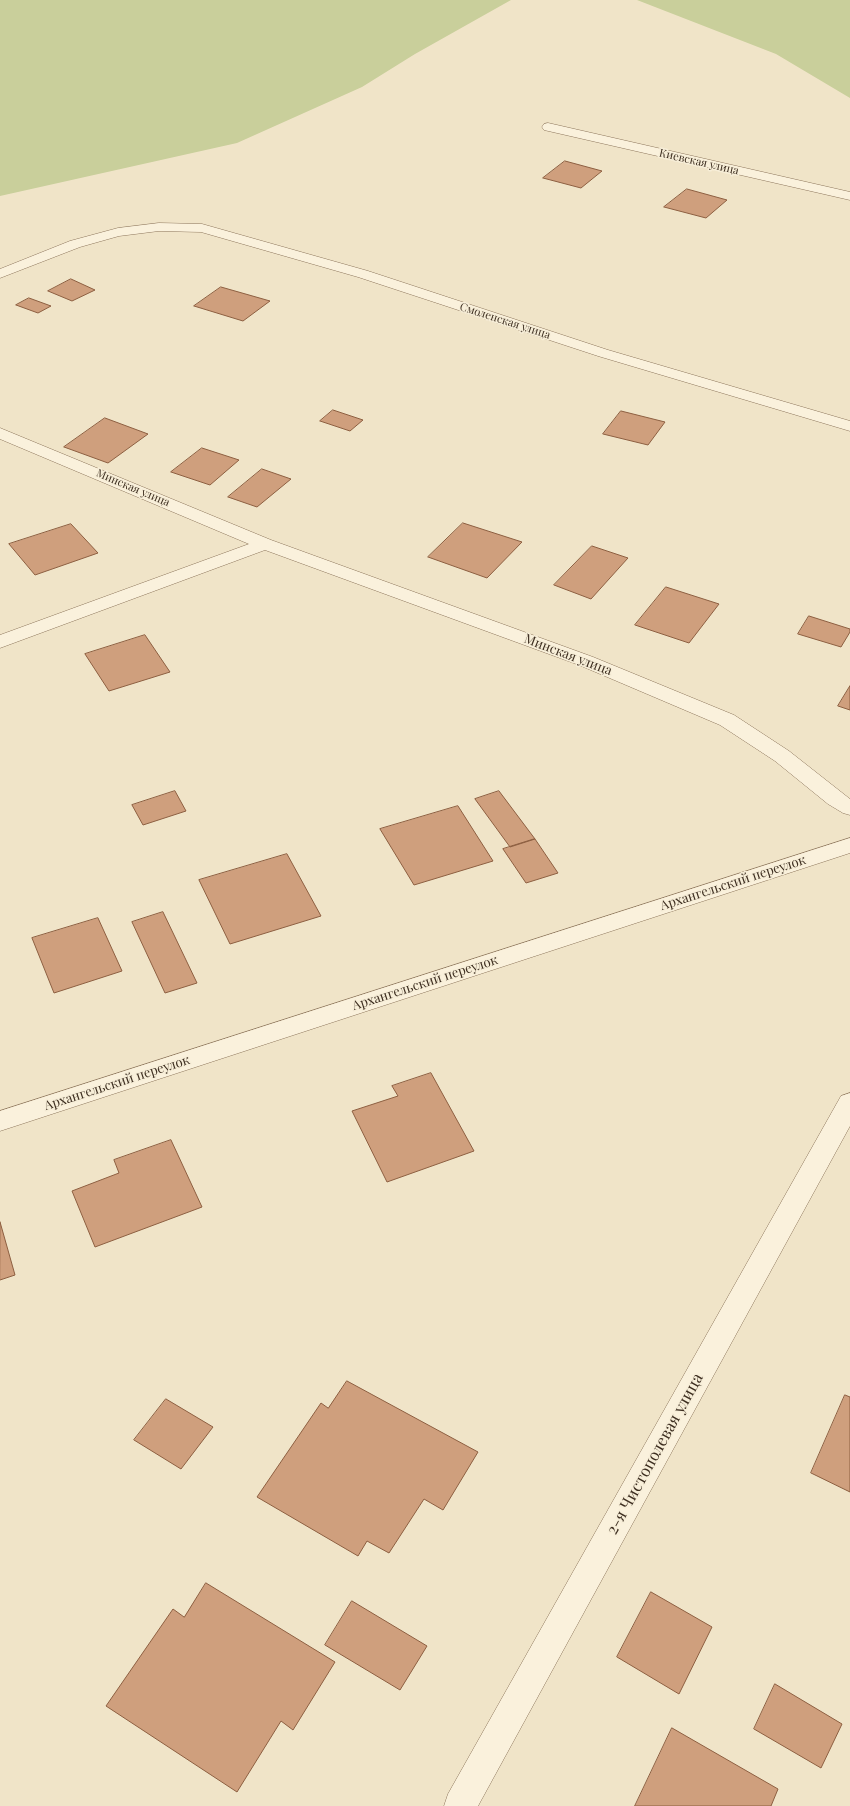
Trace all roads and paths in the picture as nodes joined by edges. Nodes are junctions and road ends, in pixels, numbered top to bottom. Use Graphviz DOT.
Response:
graph roads {
  1 [pos="548,127"];
  2 [pos="850,196"];
  3 [pos="0,274"];
  4 [pos="850,426"];
  5 [pos="0,432"];
  6 [pos="265,544"];
  7 [pos="0,642"];
  8 [pos="850,808"];
  9 [pos="850,845"];
  10 [pos="850,1103"];
  11 [pos="0,1121"];
  12 [pos="460,1806"];
  1 -- 2 [label="street, Киевская улица"];
  3 -- 4 [label="street, Смоленская улица"];
  5 -- 6 [label="street, Минская улица"];
  6 -- 7 [label="street"];
  6 -- 8 [label="street, Минская улица"];
  9 -- 11 [label="street, Архангельский переулок"];
  10 -- 12 [label="street, 2-я Чистополевая улица"];
}
